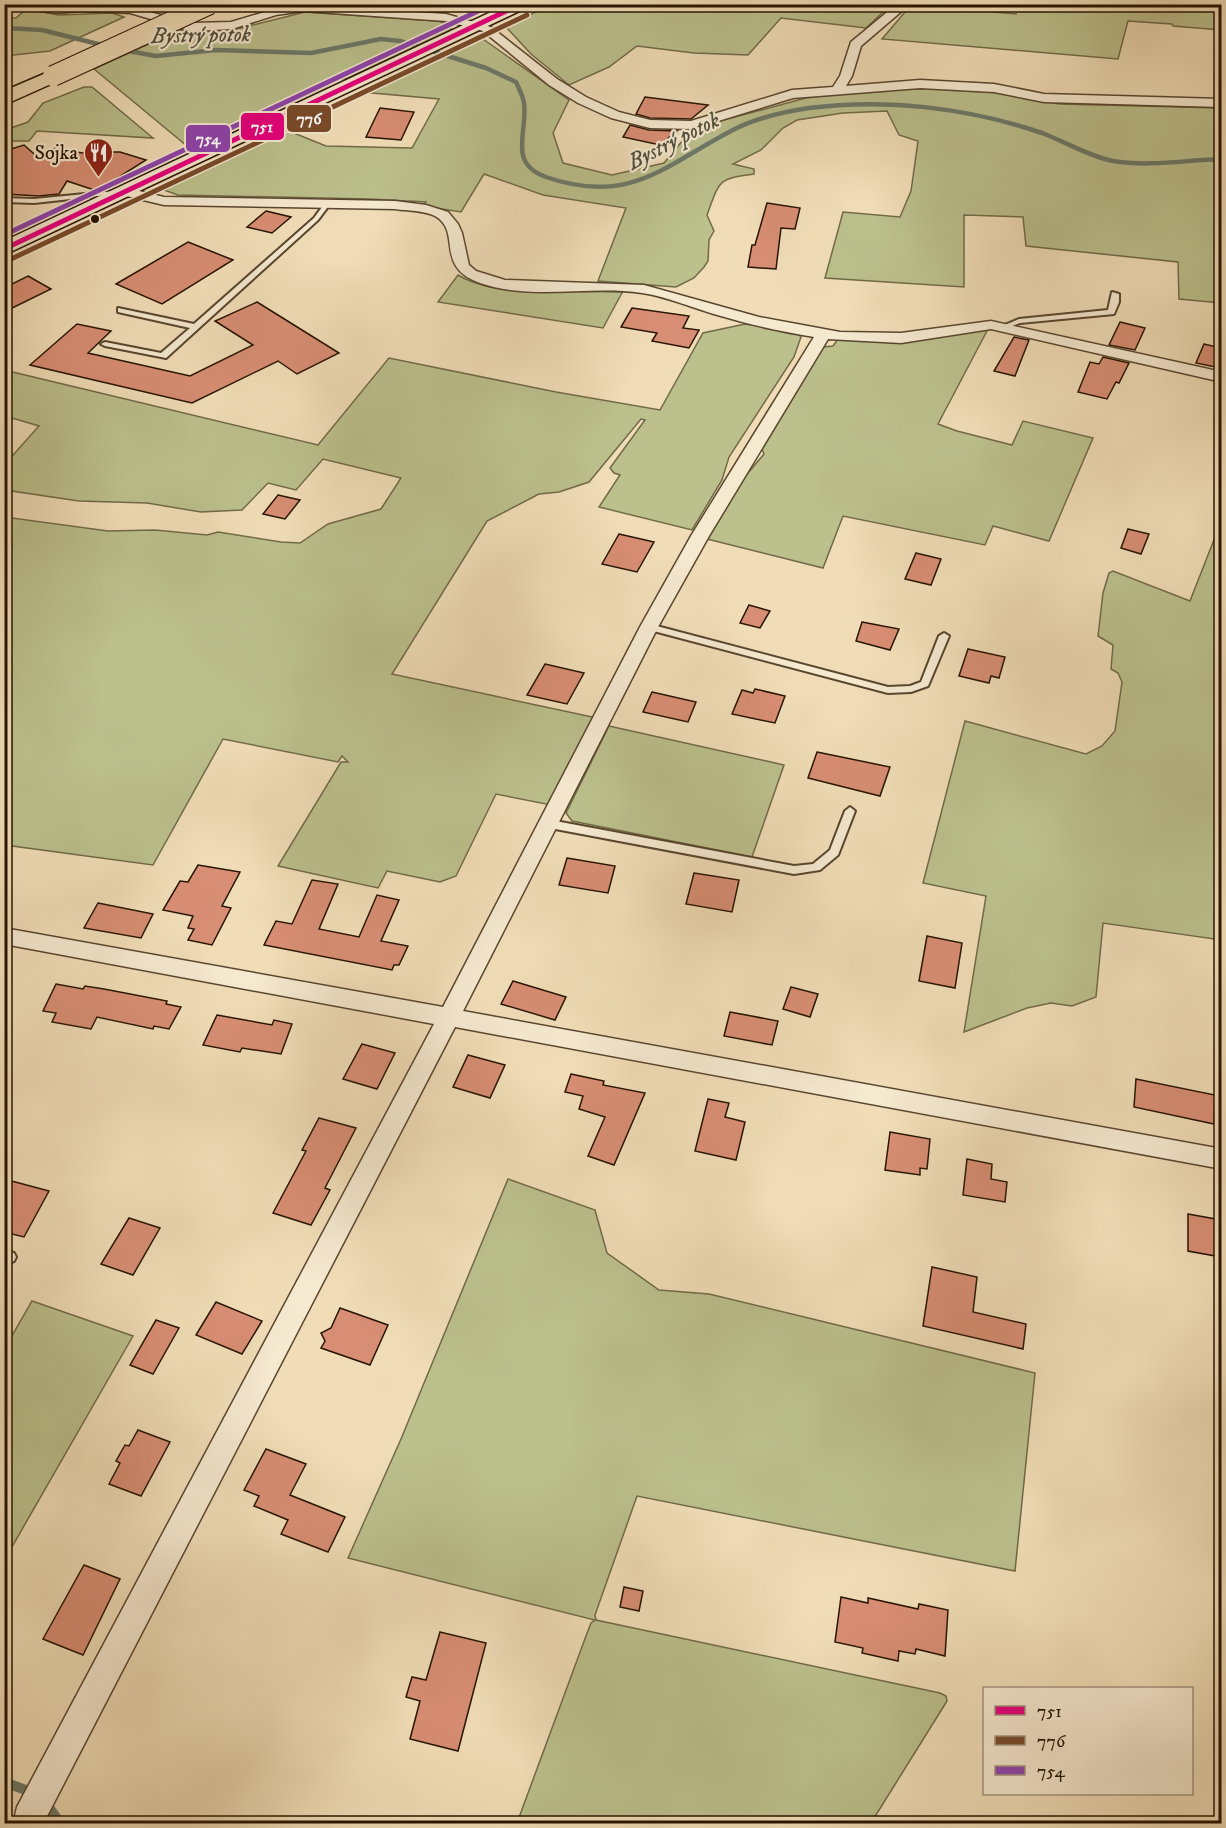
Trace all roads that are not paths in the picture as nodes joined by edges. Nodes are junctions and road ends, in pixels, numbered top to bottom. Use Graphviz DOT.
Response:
graph roads {
  1 [pos="11,4"];
  2 [pos="183,4"];
  3 [pos="210,4"];
  4 [pos="522,4"];
  5 [pos="905,4"];
  6 [pos="111,6"];
  7 [pos="297,6"];
  8 [pos="478,26"];
  9 [pos="45,73"];
  10 [pos="4,85"];
  11 [pos="836,92"];
  12 [pos="4,99"];
  13 [pos="1221,103"];
  14 [pos="127,192"];
  15 [pos="4,200"];
  16 [pos="327,204"];
  17 [pos="4,249"];
  18 [pos="1115,294"];
  19 [pos="121,310"];
  20 [pos="196,327"];
  21 [pos="1004,327"];
  22 [pos="824,333"];
  23 [pos="105,344"];
  24 [pos="1221,377"];
  25 [pos="649,627"];
  26 [pos="944,636"];
  27 [pos="850,811"];
  28 [pos="550,824"];
  29 [pos="4,936"];
  30 [pos="449,1017"];
  31 [pos="1221,1159"];
  32 [pos="28,1824"];
  1 -- 6 [label="street"];
  2 -- 9 [label="highway"];
  3 -- 9 [label="highway, bridge"];
  4 -- 8 [label="main road"];
  5 -- 11 [label="street"];
  6 -- 7 [label="street"];
  7 -- 8 [label="street"];
  8 -- 11 [label="street"];
  8 -- 14 [label="main road"];
  9 -- 10 [label="highway"];
  9 -- 12 [label="highway"];
  11 -- 13 [label="street"];
  14 -- 15 [label="lane"];
  14 -- 16 [label="street"];
  14 -- 17 [label="main road"];
  16 -- 20 [label="lane"];
  16 -- 22 [label="street"];
  18 -- 21 [label="lane"];
  19 -- 20 [label="lane"];
  20 -- 23 [label="lane"];
  21 -- 22 [label="street"];
  21 -- 24 [label="street"];
  22 -- 25 [label="street"];
  25 -- 26 [label="lane"];
  25 -- 28 [label="street"];
  27 -- 28 [label="lane"];
  28 -- 30 [label="street"];
  29 -- 30 [label="street"];
  30 -- 31 [label="street"];
  30 -- 32 [label="street"];
}
